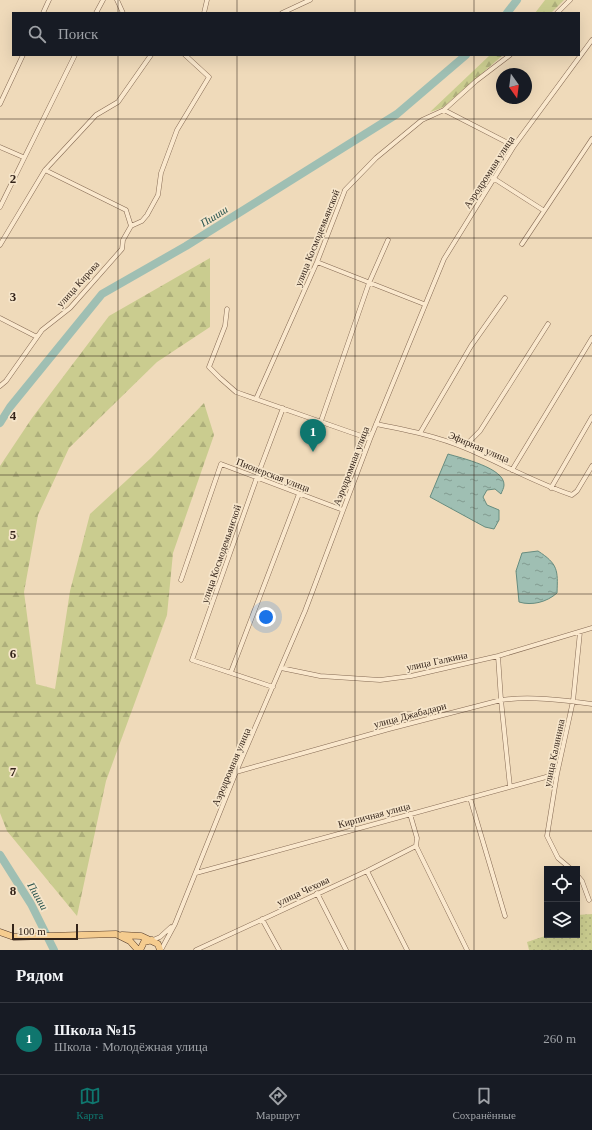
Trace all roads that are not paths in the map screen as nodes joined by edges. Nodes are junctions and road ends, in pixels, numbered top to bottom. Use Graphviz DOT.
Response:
graph roads {
  1 [pos="49,0"];
  2 [pos="103,0"];
  3 [pos="117,0"];
  4 [pos="207,0"];
  5 [pos="310,0"];
  6 [pos="570,0"];
  7 [pos="43,12"];
  8 [pos="97,12"];
  9 [pos="123,12"];
  10 [pos="204,12"];
  11 [pos="284,12"];
  12 [pos="558,12"];
  13 [pos="592,40"];
  14 [pos="23,56"];
  15 [pos="74,56"];
  16 [pos="150,56"];
  17 [pos="186,56"];
  18 [pos="509,56"];
  19 [pos="0,104"];
  20 [pos="444,110"];
  21 [pos="592,139"];
  22 [pos="514,146"];
  23 [pos="0,147"];
  24 [pos="23,157"];
  25 [pos="45,170"];
  26 [pos="493,178"];
  27 [pos="0,207"];
  28 [pos="543,210"];
  29 [pos="131,226"];
  30 [pos="388,240"];
  31 [pos="522,244"];
  32 [pos="0,245"];
  33 [pos="317,262"];
  34 [pos="369,284"];
  35 [pos="505,298"];
  36 [pos="424,304"];
  37 [pos="226,309"];
  38 [pos="0,318"];
  39 [pos="548,324"];
  40 [pos="37,337"];
  41 [pos="592,338"];
  42 [pos="0,386"];
  43 [pos="256,399"];
  44 [pos="283,408"];
  45 [pos="592,418"];
  46 [pos="321,421"];
  47 [pos="376,424"];
  48 [pos="420,433"];
  49 [pos="370,439"];
  50 [pos="464,448"];
  51 [pos="592,466"];
  52 [pos="512,470"];
  53 [pos="257,477"];
  54 [pos="550,488"];
  55 [pos="299,494"];
  56 [pos="343,510"];
  57 [pos="181,580"];
  58 [pos="592,628"];
  59 [pos="580,632"];
  60 [pos="498,656"];
  61 [pos="281,668"];
  62 [pos="231,672"];
  63 [pos="273,687"];
  64 [pos="500,700"];
  65 [pos="574,701"];
  66 [pos="592,704"];
  67 [pos="236,772"];
  68 [pos="557,774"];
  69 [pos="510,787"];
  70 [pos="470,798"];
  71 [pos="410,814"];
  72 [pos="416,846"];
  73 [pos="567,866"];
  74 [pos="367,871"];
  75 [pos="196,873"];
  76 [pos="580,879"];
  77 [pos="317,894"];
  78 [pos="589,900"];
  79 [pos="505,916"];
  80 [pos="262,919"];
  81 [pos="175,924"];
  82 [pos="0,932"];
  83 [pos="116,934"];
  84 [pos="153,940"];
  85 [pos="210,944"];
  86 [pos="139,950"];
  87 [pos="160,950"];
  88 [pos="196,950"];
  89 [pos="213,950"];
  90 [pos="279,950"];
  91 [pos="346,950"];
  92 [pos="407,950"];
  93 [pos="467,950"];
  1 -- 7 [label="street"];
  2 -- 8 [label="street"];
  3 -- 9 [label="street"];
  4 -- 10 [label="street"];
  5 -- 11 [label="street"];
  6 -- 12 [label="street"];
  13 -- 22 [label="street, Аэродромная улица"];
  14 -- 19 [label="street"];
  15 -- 24 [label="street"];
  16 -- 25 [label="street"];
  17 -- 29 [label="street"];
  18 -- 20 [label="street, улица Космодемьянской"];
  20 -- 22 [label="street"];
  20 -- 33 [label="street, улица Космодемьянской"];
  21 -- 28 [label="street"];
  22 -- 26 [label="street, Аэродромная улица"];
  23 -- 24 [label="street"];
  24 -- 27 [label="street"];
  25 -- 29 [label="street"];
  25 -- 32 [label="street"];
  26 -- 28 [label="street"];
  26 -- 36 [label="street, Аэродромная улица"];
  28 -- 31 [label="street"];
  29 -- 40 [label="street, улица Кирова"];
  30 -- 34 [label="street"];
  33 -- 34 [label="street"];
  33 -- 43 [label="street, улица Космодемьянской"];
  34 -- 36 [label="street"];
  34 -- 46 [label="street"];
  35 -- 48 [label="street"];
  36 -- 47 [label="street, Аэродромная улица"];
  37 -- 43 [label="street"];
  38 -- 40 [label="street"];
  39 -- 50 [label="street"];
  40 -- 42 [label="street, улица Кирова"];
  41 -- 52 [label="street"];
  43 -- 44 [label="street"];
  44 -- 46 [label="street"];
  44 -- 53 [label="street, улица Космодемьянской"];
  45 -- 54 [label="street"];
  46 -- 49 [label="street"];
  47 -- 48 [label="street, Эфирная улица"];
  47 -- 49 [label="street, Аэродромная улица"];
  48 -- 50 [label="street, Эфирная улица"];
  49 -- 56 [label="street, Аэродромная улица"];
  50 -- 52 [label="street, Эфирная улица"];
  51 -- 54 [label="street, Эфирная улица"];
  52 -- 54 [label="street, Эфирная улица"];
  53 -- 55 [label="street, Пионерская улица"];
  53 -- 57 [label="street, Пионерская улица"];
  53 -- 62 [label="street, улица Космодемьянской"];
  55 -- 56 [label="street, Пионерская улица"];
  55 -- 62 [label="street"];
  56 -- 61 [label="street, Аэродромная улица"];
  58 -- 59 [label="street, улица Галкина"];
  59 -- 60 [label="street, улица Галкина"];
  59 -- 65 [label="street, улица Калинина"];
  60 -- 61 [label="street, улица Галкина"];
  60 -- 64 [label="street"];
  61 -- 63 [label="street, Аэродромная улица"];
  62 -- 63 [label="street"];
  63 -- 67 [label="street, Аэродромная улица"];
  64 -- 65 [label="street, улица Джабадари"];
  64 -- 67 [label="street, улица Джабадари"];
  64 -- 69 [label="street"];
  65 -- 66 [label="street, улица Джабадари"];
  65 -- 68 [label="street, улица Калинина"];
  67 -- 75 [label="street, Аэродромная улица"];
  68 -- 69 [label="street, Кирпичная улица"];
  68 -- 73 [label="street, улица Калинина"];
  69 -- 70 [label="street, Кирпичная улица"];
  70 -- 71 [label="street, Кирпичная улица"];
  70 -- 79 [label="street"];
  71 -- 72 [label="street"];
  71 -- 75 [label="street, Кирпичная улица"];
  72 -- 74 [label="street, улица Чехова"];
  72 -- 93 [label="street"];
  74 -- 77 [label="street, улица Чехова"];
  74 -- 92 [label="street"];
  75 -- 81 [label="street, Аэродромная улица"];
  76 -- 78 [label="street"];
  77 -- 80 [label="street, улица Чехова"];
  77 -- 91 [label="street"];
  80 -- 85 [label="street, улица Чехова"];
  80 -- 90 [label="street"];
  81 -- 84 [label="street, Аэродромная улица"];
  81 -- 87 [label="street, Аэродромная улица"];
  82 -- 83 [label="main road"];
  83 -- 84 [label="main road"];
  83 -- 86 [label="main road"];
  84 -- 86 [label="main road"];
  84 -- 87 [label="main road"];
  85 -- 88 [label="street, улица Чехова"];
  85 -- 89 [label="street"];
}
